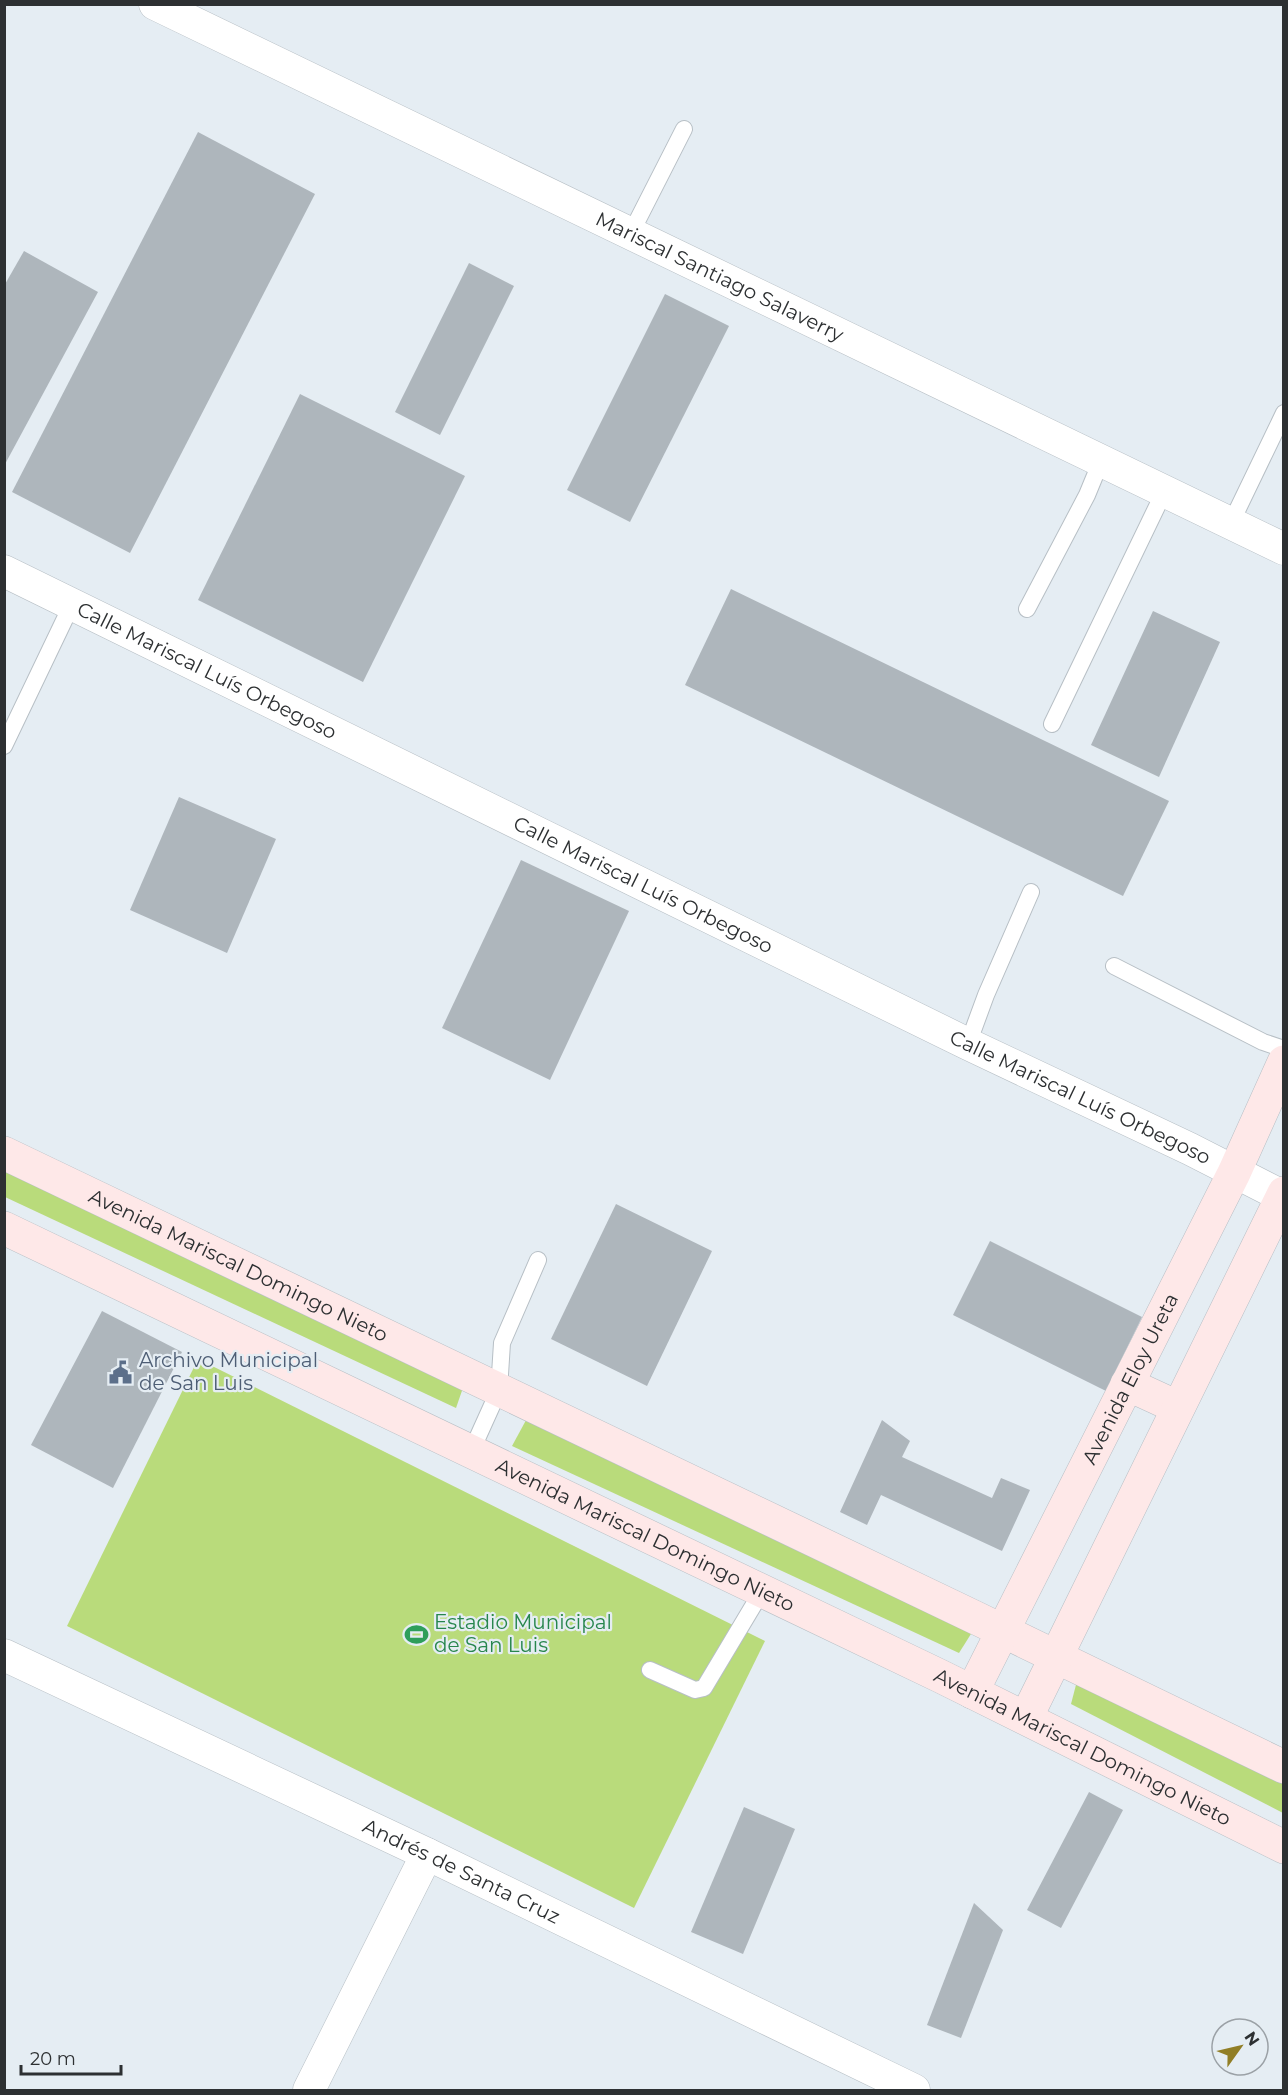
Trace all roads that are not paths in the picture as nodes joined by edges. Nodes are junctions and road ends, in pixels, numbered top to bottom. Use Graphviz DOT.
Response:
graph roads {
  1 [pos="154,4"];
  2 [pos="684,129"];
  3 [pos="631,233"];
  4 [pos="1284,413"];
  5 [pos="1101,461"];
  6 [pos="1164,492"];
  7 [pos="1231,523"];
  8 [pos="1284,549"];
  9 [pos="4,571"];
  10 [pos="72,604"];
  11 [pos="1027,609"];
  12 [pos="1052,724"];
  13 [pos="4,746"];
  14 [pos="1031,892"];
  15 [pos="1114,966"];
  16 [pos="968,1044"];
  17 [pos="1284,1049"];
  18 [pos="1284,1062"];
  19 [pos="4,1153"];
  20 [pos="1234,1173"];
  21 [pos="1283,1195"];
  22 [pos="4,1228"];
  23 [pos="538,1260"];
  24 [pos="1127,1384"];
  25 [pos="499,1390"];
  26 [pos="1177,1407"];
  27 [pos="471,1452"];
  28 [pos="762,1591"];
  29 [pos="1003,1632"];
  30 [pos="4,1655"];
  31 [pos="1055,1656"];
  32 [pos="650,1670"];
  33 [pos="972,1692"];
  34 [pos="1026,1718"];
  35 [pos="1284,1767"];
  36 [pos="1284,1847"];
  37 [pos="428,1854"];
  38 [pos="309,2091"];
  39 [pos="914,2091"];
  1 -- 3 [label="street, Mariscal Santiago Salaverry"];
  2 -- 3 [label="lane"];
  3 -- 5 [label="street, Mariscal Santiago Salaverry"];
  4 -- 7 [label="lane"];
  5 -- 6 [label="street, Mariscal Santiago Salaverry"];
  5 -- 11 [label="lane"];
  6 -- 7 [label="street, Mariscal Santiago Salaverry"];
  6 -- 12 [label="lane"];
  7 -- 8 [label="street, Mariscal Santiago Salaverry"];
  9 -- 10 [label="street, Calle Mariscal Luís Orbegoso"];
  10 -- 13 [label="lane"];
  10 -- 16 [label="street, Calle Mariscal Luís Orbegoso"];
  14 -- 16 [label="lane"];
  15 -- 17 [label="lane"];
  16 -- 20 [label="street, Calle Mariscal Luís Orbegoso"];
  18 -- 20 [label="main road, Avenida Eloy Ureta"];
  19 -- 25 [label="main road, Avenida Mariscal Domingo Nieto"];
  20 -- 21 [label="street, Calle Mariscal Luís Orbegoso"];
  20 -- 24 [label="main road, Avenida Eloy Ureta"];
  21 -- 26 [label="main road"];
  22 -- 27 [label="main road, Avenida Mariscal Domingo Nieto"];
  23 -- 25 [label="lane"];
  24 -- 26 [label="main road"];
  24 -- 29 [label="main road, Avenida Eloy Ureta"];
  25 -- 27 [label="lane"];
  25 -- 29 [label="main road, Avenida Mariscal Domingo Nieto"];
  26 -- 31 [label="main road"];
  27 -- 28 [label="main road, Avenida Mariscal Domingo Nieto"];
  28 -- 32 [label="lane"];
  28 -- 33 [label="main road, Avenida Mariscal Domingo Nieto"];
  29 -- 31 [label="main road, Avenida Mariscal Domingo Nieto"];
  29 -- 33 [label="main road, Avenida Eloy Ureta"];
  30 -- 37 [label="street, Andrés de Santa Cruz"];
  31 -- 34 [label="main road"];
  31 -- 35 [label="main road, Avenida Mariscal Domingo Nieto"];
  33 -- 34 [label="main road, Avenida Mariscal Domingo Nieto"];
  34 -- 36 [label="main road, Avenida Mariscal Domingo Nieto"];
  37 -- 38 [label="street"];
  37 -- 39 [label="street, Andrés de Santa Cruz"];
}
